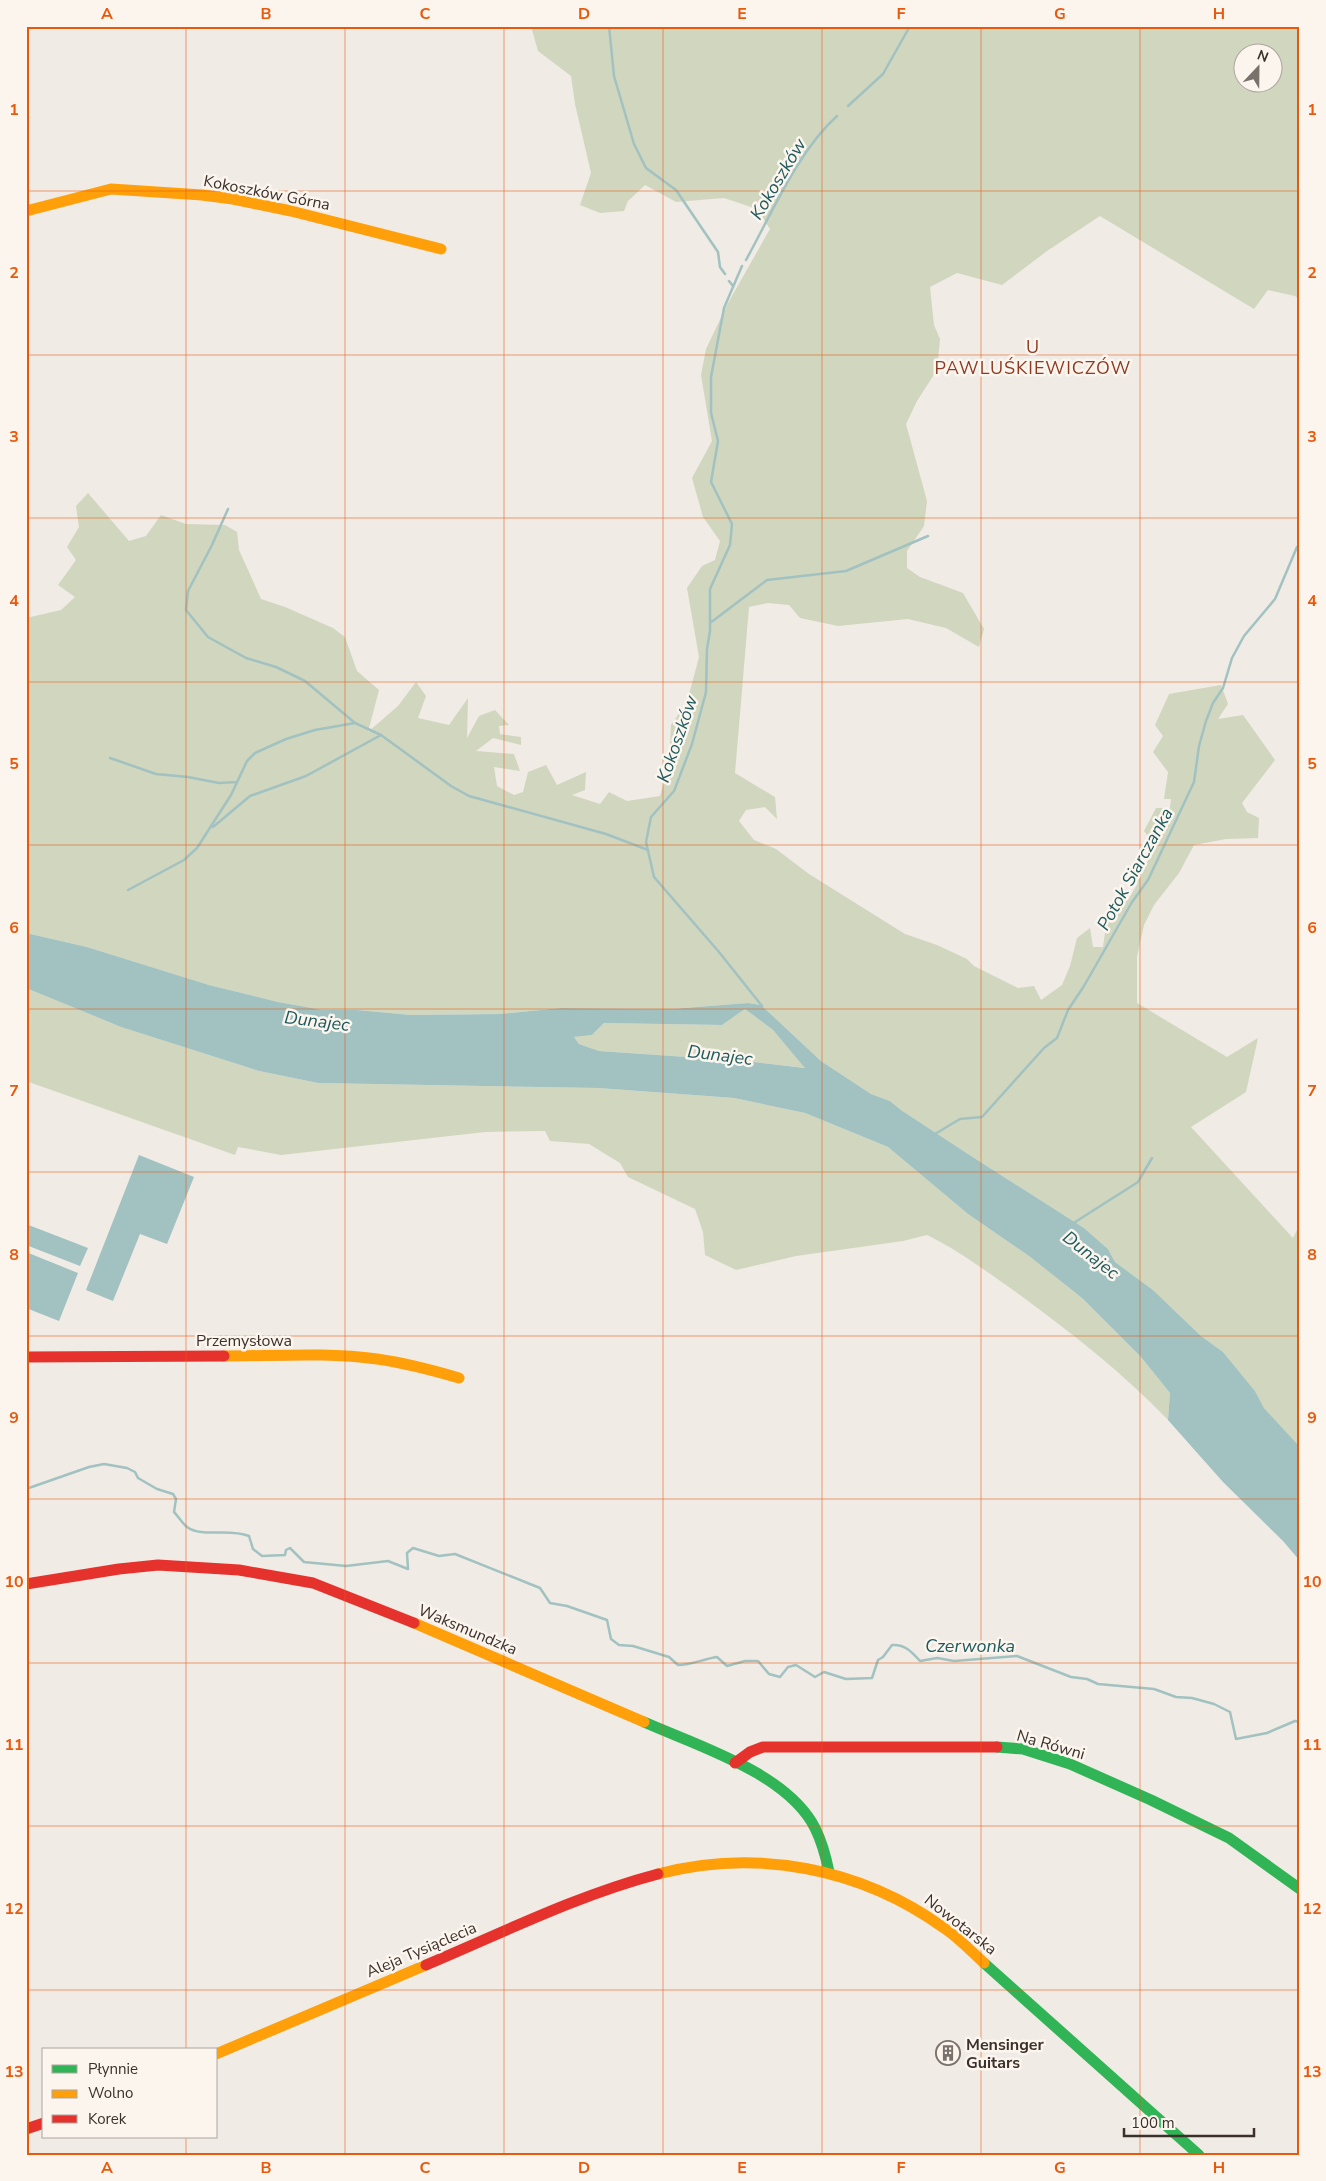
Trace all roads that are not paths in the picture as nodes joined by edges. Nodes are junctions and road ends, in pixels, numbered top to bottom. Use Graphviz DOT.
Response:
graph roads {
  1 [pos="26,211"];
  2 [pos="441,249"];
  3 [pos="26,1357"];
  4 [pos="459,1378"];
  5 [pos="26,1584"];
  6 [pos="736,1762"];
  7 [pos="829,1872"];
  8 [pos="640,1877"];
  9 [pos="1300,1889"];
  10 [pos="218,2053"];
  11 [pos="42,2124"];
  12 [pos="26,2129"];
  13 [pos="1199,2155"];
  1 -- 2 [label="street, Kokoszków Górna"];
  3 -- 4 [label="street, Przemysłowa"];
  5 -- 6 [label="street, Waksmundzka"];
  6 -- 7 [label="street, Waksmundzka"];
  6 -- 9 [label="street, Na Równi"];
  7 -- 8 [label="street, Nowotarska"];
  7 -- 13 [label="street, Nowotarska"];
  8 -- 10 [label="street, Aleja Tysiąclecia"];
  11 -- 12 [label="street"];
}
